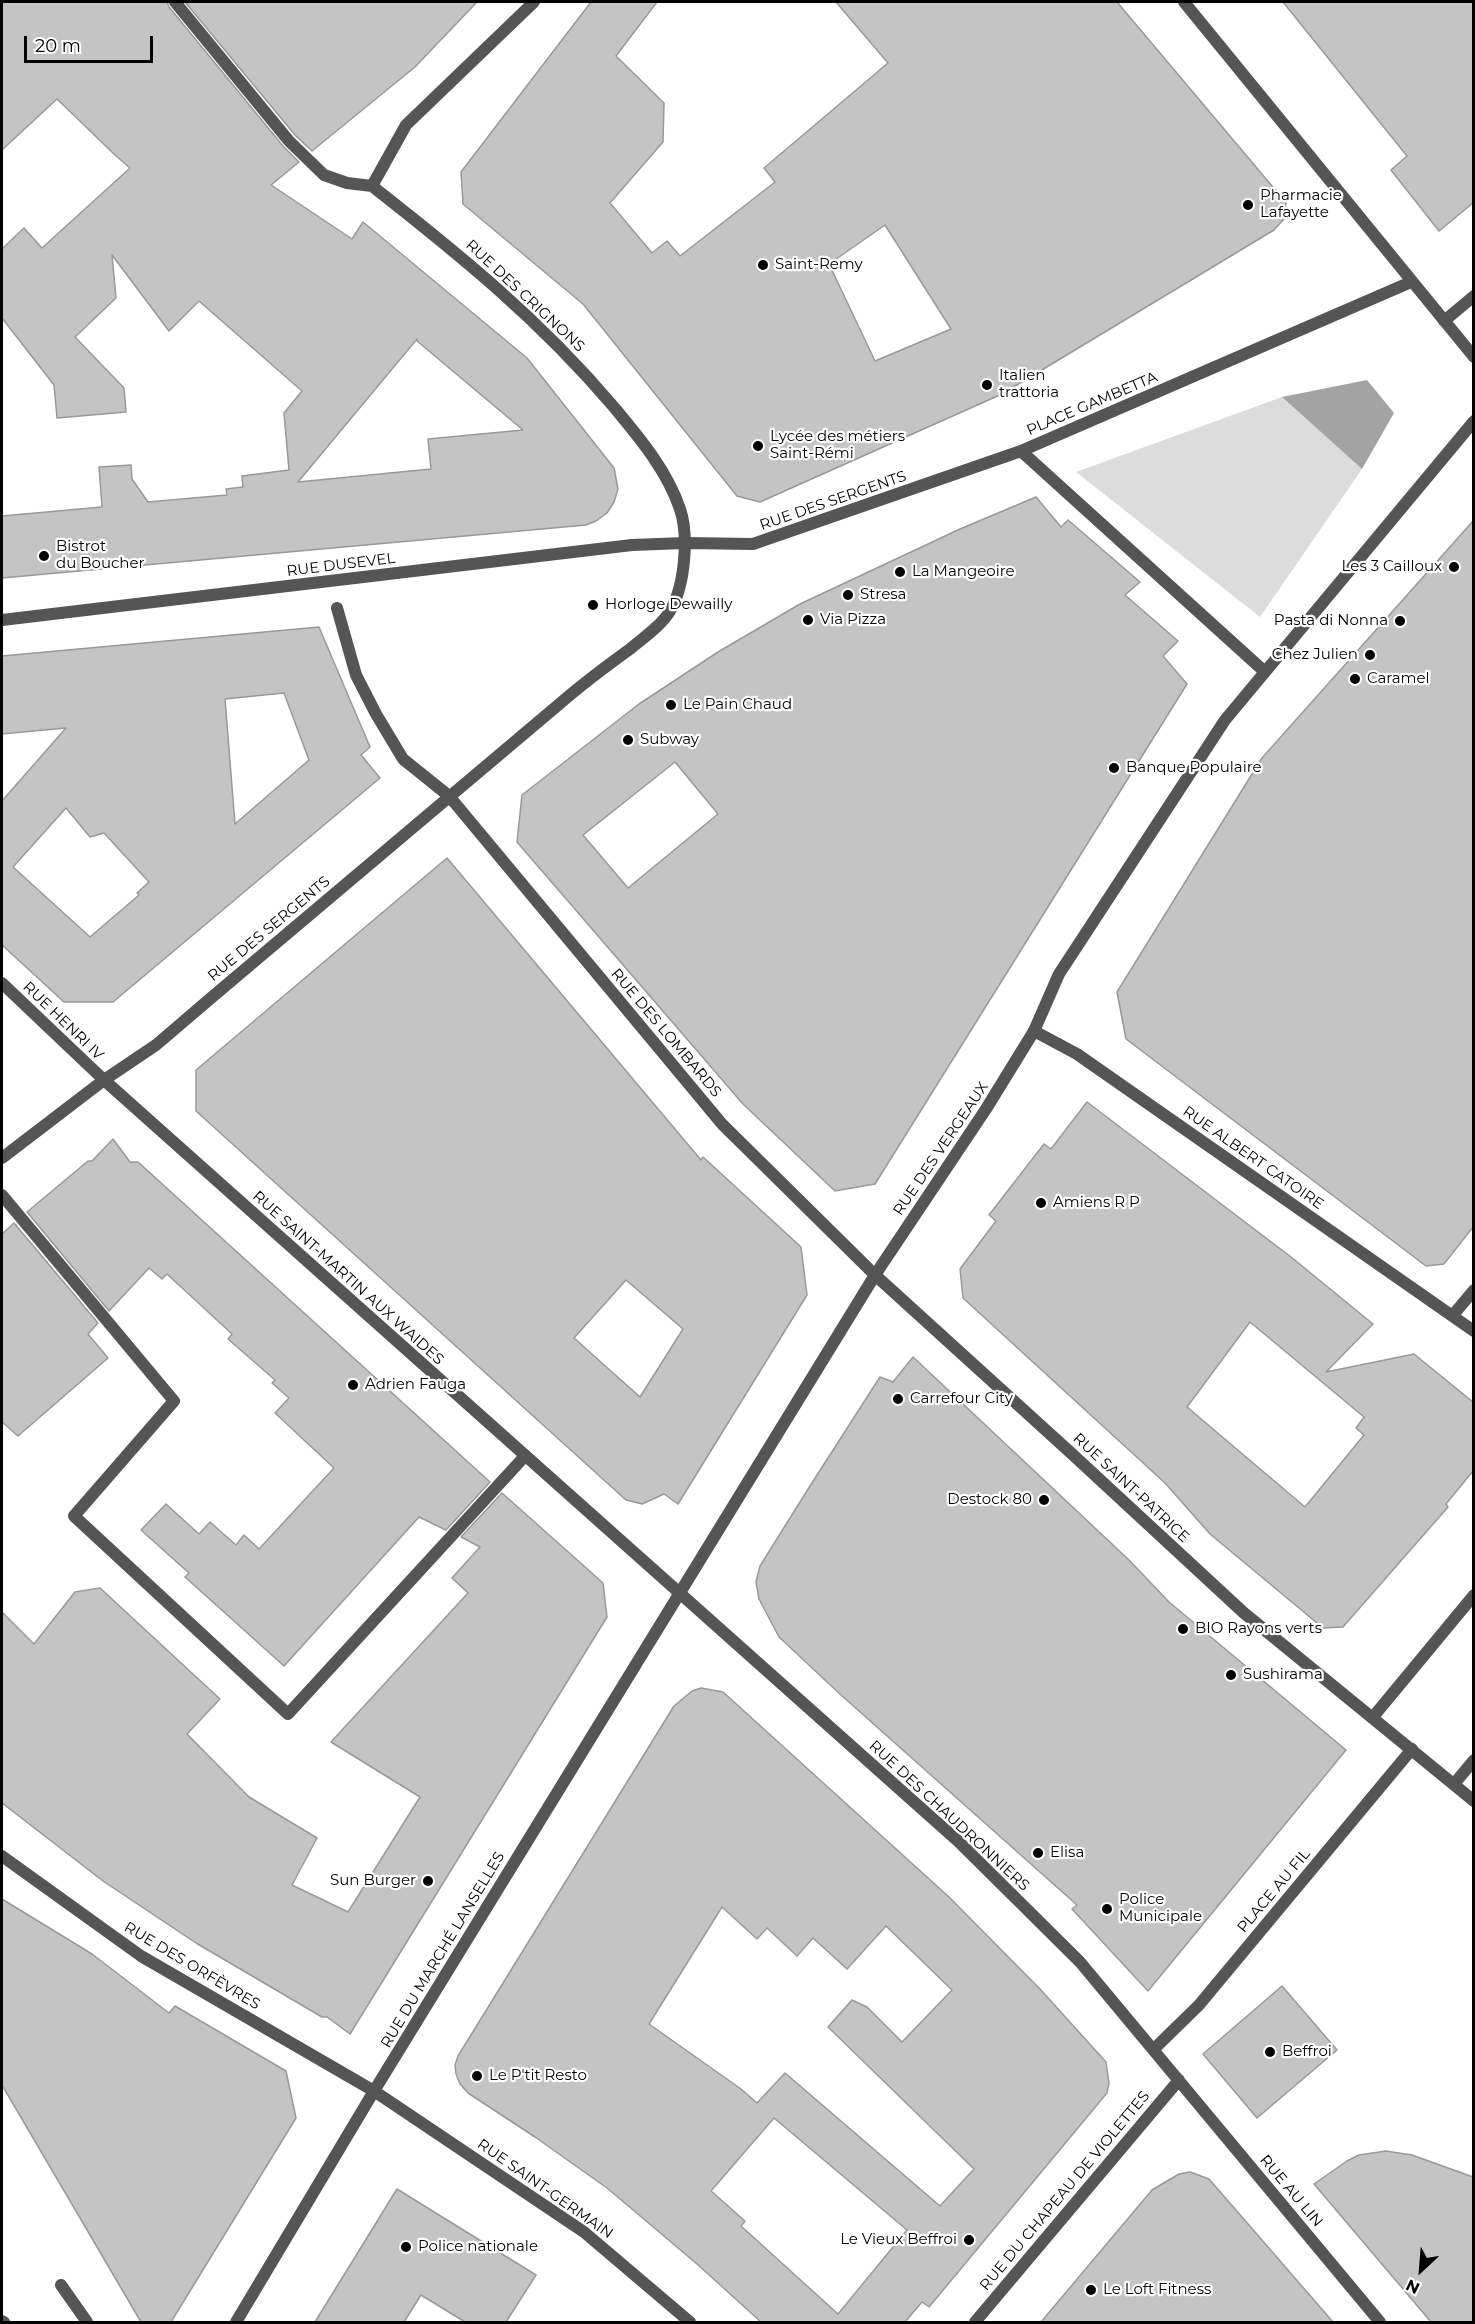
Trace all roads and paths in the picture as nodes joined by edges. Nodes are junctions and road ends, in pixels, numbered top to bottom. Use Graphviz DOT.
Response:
graph roads {
  1 [pos="175,2"];
  2 [pos="534,2"];
  3 [pos="1184,2"];
  4 [pos="372,186"];
  5 [pos="1411,282"];
  6 [pos="1473,296"];
  7 [pos="1443,321"];
  8 [pos="1473,357"];
  9 [pos="1473,421"];
  10 [pos="1021,451"];
  11 [pos="685,543"];
  12 [pos="337,608"];
  13 [pos="2,621"];
  14 [pos="1265,672"];
  15 [pos="449,796"];
  16 [pos="2,983"];
  17 [pos="1034,1031"];
  18 [pos="104,1080"];
  19 [pos="2,1158"];
  20 [pos="2,1195"];
  21 [pos="875,1275"];
  22 [pos="1473,1290"];
  23 [pos="1453,1315"];
  24 [pos="1473,1331"];
  25 [pos="525,1456"];
  26 [pos="679,1594"];
  27 [pos="1473,1595"];
  28 [pos="1373,1717"];
  29 [pos="1412,1749"];
  30 [pos="1473,1760"];
  31 [pos="1454,1784"];
  32 [pos="1473,1801"];
  33 [pos="2,1856"];
  34 [pos="1155,2049"];
  35 [pos="1179,2080"];
  36 [pos="374,2091"];
  37 [pos="61,2286"];
  38 [pos="87,2322"];
  39 [pos="236,2322"];
  40 [pos="690,2322"];
  41 [pos="975,2322"];
  42 [pos="1380,2322"];
  1 -- 4 [label="street"];
  2 -- 4 [label="street"];
  3 -- 5 [label="street"];
  4 -- 11 [label="street, RUE DES CRIGNONS"];
  5 -- 7 [label="street"];
  5 -- 10 [label="street, PLACE GAMBETTA"];
  6 -- 7 [label="street"];
  7 -- 8 [label="street"];
  9 -- 14 [label="street"];
  10 -- 11 [label="street, RUE DES SERGENTS"];
  10 -- 14 [label="street, PLACE GAMBETTA"];
  11 -- 13 [label="street, RUE DUSEVEL"];
  11 -- 15 [label="street, RUE DES SERGENTS"];
  12 -- 15 [label="street"];
  14 -- 17 [label="street, RUE DES VERGEAUX"];
  15 -- 18 [label="street, RUE DES SERGENTS"];
  15 -- 21 [label="street, RUE DES LOMBARDS"];
  16 -- 18 [label="street, RUE HENRI IV"];
  17 -- 21 [label="street, RUE DES VERGEAUX"];
  17 -- 23 [label="street, RUE ALBERT CATOIRE"];
  18 -- 19 [label="street, RUE DES SERGENTS"];
  18 -- 25 [label="street, RUE SAINT-MARTIN AUX WAIDES"];
  20 -- 25 [label="street"];
  21 -- 26 [label="street, RUE DES VERGEAUX"];
  21 -- 28 [label="street, RUE SAINT-PATRICE"];
  22 -- 23 [label="street"];
  23 -- 24 [label="street, RUE ALBERT CATOIRE"];
  25 -- 26 [label="street, RUE SAINT-MARTIN AUX WAIDES"];
  26 -- 34 [label="street, RUE DES CHAUDRONNIERS"];
  26 -- 36 [label="street, RUE DU MARCHÉ LANSELLES"];
  27 -- 28 [label="street"];
  28 -- 29 [label="street, RUE SAINT-PATRICE"];
  29 -- 31 [label="street, RUE SAINT-PATRICE"];
  29 -- 34 [label="street, PLACE AU FIL"];
  30 -- 31 [label="street"];
  31 -- 32 [label="street, RUE SAINT-PATRICE"];
  33 -- 36 [label="street, RUE DES ORFÈVRES"];
  34 -- 35 [label="street, RUE DES CHAUDRONNIERS"];
  35 -- 41 [label="street, RUE DU CHAPEAU DE VIOLETTES"];
  35 -- 42 [label="street, RUE AU LIN"];
  36 -- 39 [label="street, RUE DU MARCHÉ LANSELLES"];
  36 -- 40 [label="street, RUE SAINT-GERMAIN"];
  37 -- 38 [label="street"];
}
